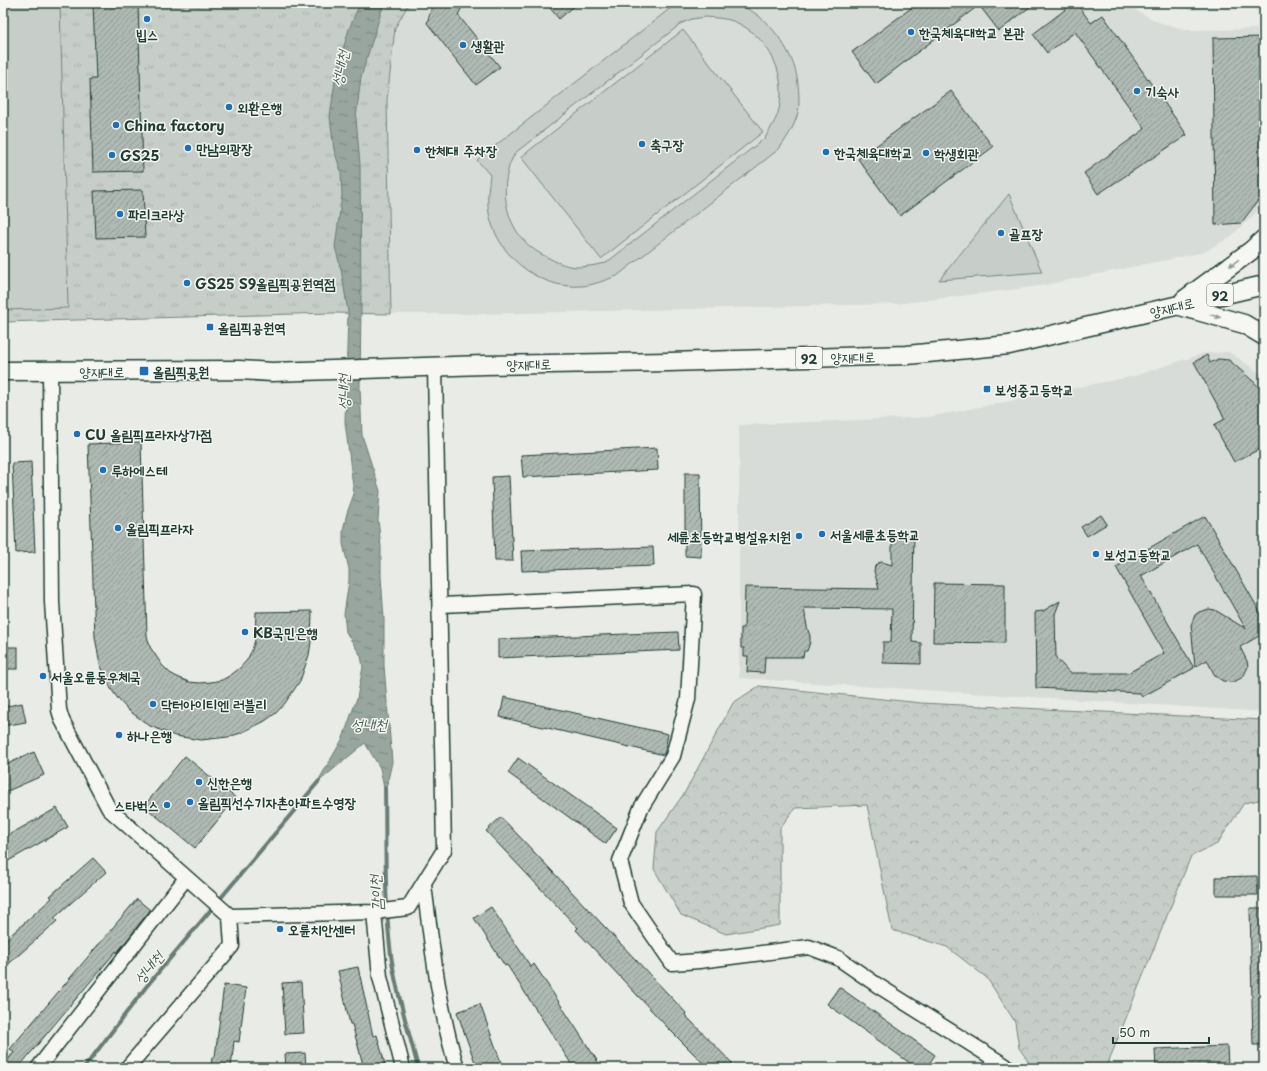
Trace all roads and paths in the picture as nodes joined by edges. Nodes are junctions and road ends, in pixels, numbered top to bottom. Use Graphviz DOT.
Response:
graph roads {
  1 [pos="1264,239"];
  2 [pos="1264,285"];
  3 [pos="1177,305"];
  4 [pos="1264,336"];
  5 [pos="435,367"];
  6 [pos="3,371"];
  7 [pos="50,371"];
  8 [pos="441,605"];
  9 [pos="186,878"];
  10 [pos="424,885"];
  11 [pos="374,912"];
  12 [pos="230,916"];
  13 [pos="38,1068"];
  14 [pos="127,1068"];
  15 [pos="403,1068"];
  16 [pos="457,1068"];
  17 [pos="1009,1068"];
  1 -- 3 [label="main road, one-way"];
  2 -- 3 [label="main road, 양재대로 / 92"];
  3 -- 4 [label="main road, one-way"];
  3 -- 5 [label="main road, 양재대로 / 92"];
  5 -- 7 [label="main road, 양재대로 / 92"];
  5 -- 8 [label="street"];
  6 -- 7 [label="main road, 양재대로 / 92"];
  7 -- 9 [label="street"];
  8 -- 10 [label="street"];
  8 -- 17 [label="street"];
  9 -- 12 [label="street"];
  9 -- 13 [label="street"];
  10 -- 11 [label="street"];
  10 -- 16 [label="street"];
  11 -- 12 [label="street"];
  11 -- 15 [label="street"];
  12 -- 14 [label="street"];
}
